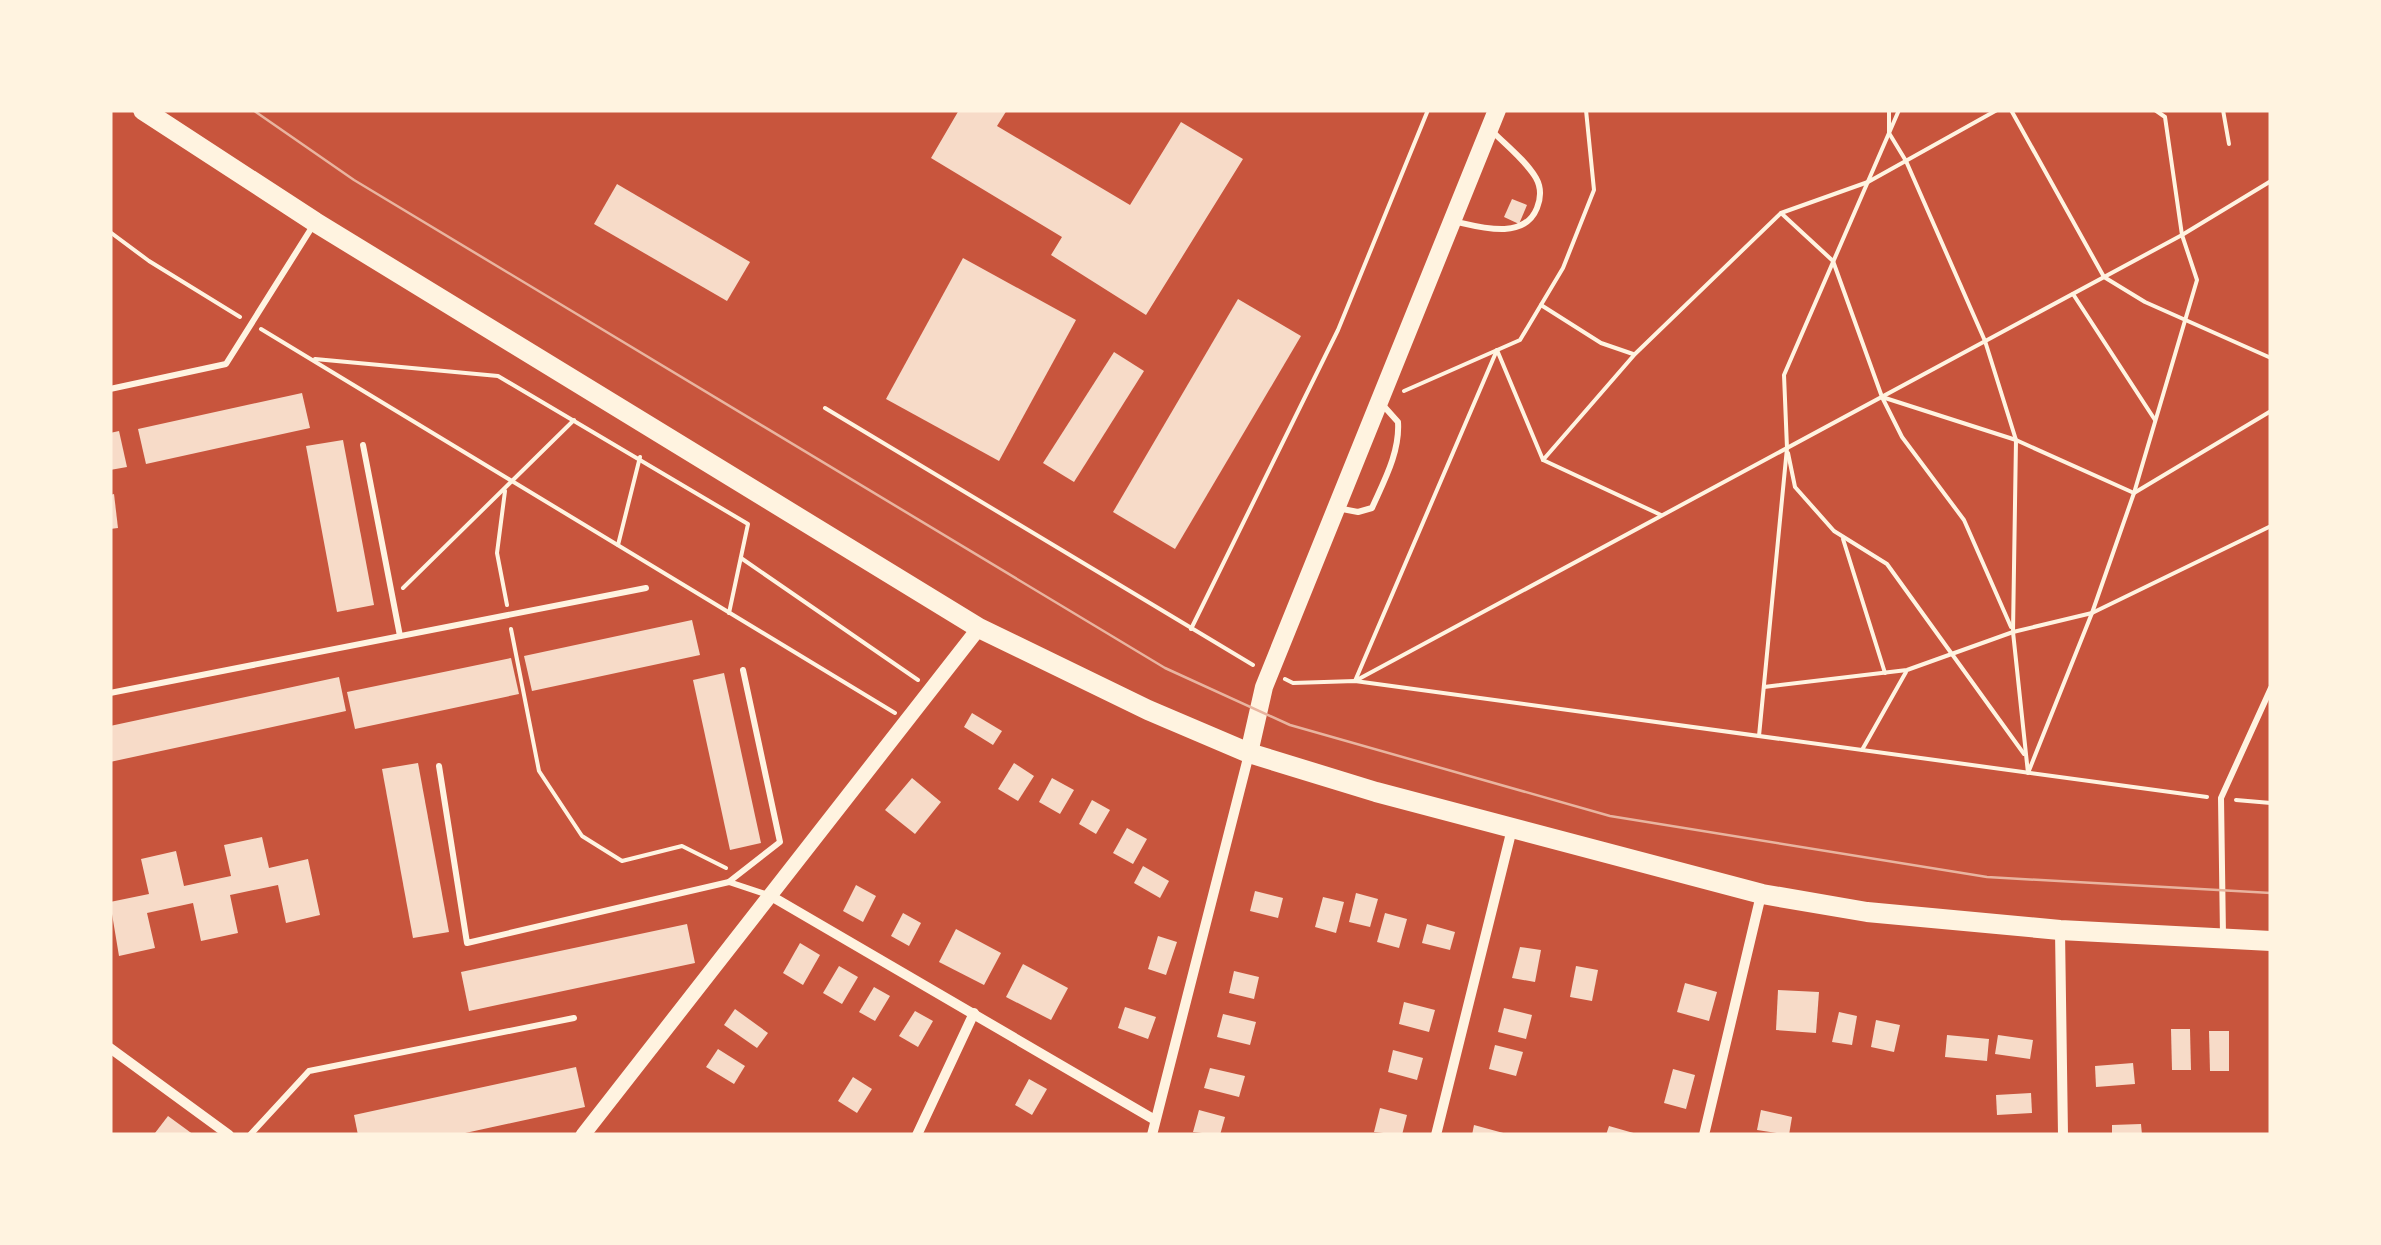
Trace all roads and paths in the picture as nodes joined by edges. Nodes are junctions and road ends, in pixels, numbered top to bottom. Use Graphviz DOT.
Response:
graph roads {
  1 [pos="143,110"];
  2 [pos="1428,110"];
  3 [pos="1497,110"];
  4 [pos="1586,110"];
  5 [pos="1889,110"];
  6 [pos="1899,110"];
  7 [pos="1997,110"];
  8 [pos="2011,110"];
  9 [pos="2158,110"];
  10 [pos="2223,110"];
  11 [pos="1490,129"];
  12 [pos="1889,133"];
  13 [pos="2228,144"];
  14 [pos="1906,160"];
  15 [pos="2271,181"];
  16 [pos="1868,182"];
  17 [pos="1781,213"];
  18 [pos="1452,221"];
  19 [pos="315,222"];
  20 [pos="110,232"];
  21 [pos="2182,235"];
  22 [pos="1833,261"];
  23 [pos="2104,277"];
  24 [pos="2073,294"];
  25 [pos="1541,305"];
  26 [pos="2186,319"];
  27 [pos="252,324"];
  28 [pos="1984,341"];
  29 [pos="1497,350"];
  30 [pos="1636,354"];
  31 [pos="2271,358"];
  32 [pos="310,359"];
  33 [pos="110,388"];
  34 [pos="1882,396"];
  35 [pos="1379,401"];
  36 [pos="825,408"];
  37 [pos="2271,412"];
  38 [pos="574,420"];
  39 [pos="2156,421"];
  40 [pos="2016,440"];
  41 [pos="363,445"];
  42 [pos="1787,448"];
  43 [pos="640,458"];
  44 [pos="1543,460"];
  45 [pos="514,482"];
  46 [pos="505,491"];
  47 [pos="2134,492"];
  48 [pos="1336,508"];
  49 [pos="1662,516"];
  50 [pos="2271,526"];
  51 [pos="1842,536"];
  52 [pos="618,546"];
  53 [pos="742,558"];
  54 [pos="646,588"];
  55 [pos="392,598"];
  56 [pos="728,612"];
  57 [pos="2092,613"];
  58 [pos="508,614"];
  59 [pos="979,628"];
  60 [pos="2013,632"];
  61 [pos="400,636"];
  62 [pos="1952,654"];
  63 [pos="743,670"];
  64 [pos="1907,670"];
  65 [pos="1885,673"];
  66 [pos="1355,681"];
  67 [pos="1764,687"];
  68 [pos="2271,688"];
  69 [pos="932,690"];
  70 [pos="110,694"];
  71 [pos="907,721"];
  72 [pos="1759,736"];
  73 [pos="1862,750"];
  74 [pos="1249,753"];
  75 [pos="2026,757"];
  76 [pos="439,766"];
  77 [pos="2028,773"];
  78 [pos="2222,798"];
  79 [pos="2271,803"];
  80 [pos="1512,829"];
  81 [pos="738,874"];
  82 [pos="728,882"];
  83 [pos="1762,894"];
  84 [pos="771,896"];
  85 [pos="2060,930"];
  86 [pos="2223,938"];
  87 [pos="2271,940"];
  88 [pos="974,1014"];
  89 [pos="574,1018"];
  90 [pos="110,1048"];
  91 [pos="1155,1120"];
  92 [pos="590,1133"];
  93 [pos="230,1135"];
  94 [pos="250,1135"];
  95 [pos="917,1135"];
  96 [pos="1152,1135"];
  97 [pos="1436,1135"];
  98 [pos="1704,1135"];
  99 [pos="2063,1135"];
  1 -- 19 [label="main road"];
  2 -- 36 [label="path"];
  3 -- 11 [label="main road"];
  4 -- 25 [label="path"];
  5 -- 12 [label="path"];
  6 -- 12 [label="path"];
  7 -- 14 [label="path"];
  8 -- 23 [label="path"];
  9 -- 21 [label="path"];
  10 -- 13 [label="path"];
  11 -- 18 [label="main road"];
  11 -- 18 [label="lane"];
  12 -- 14 [label="path"];
  12 -- 16 [label="path"];
  14 -- 16 [label="path"];
  14 -- 28 [label="path"];
  15 -- 21 [label="path"];
  16 -- 17 [label="path"];
  16 -- 22 [label="path"];
  17 -- 22 [label="path"];
  17 -- 30 [label="path"];
  18 -- 35 [label="main road"];
  19 -- 27 [label="lane"];
  19 -- 59 [label="main road"];
  20 -- 27 [label="path"];
  21 -- 23 [label="path"];
  21 -- 26 [label="path"];
  22 -- 34 [label="path"];
  22 -- 42 [label="path"];
  23 -- 24 [label="path"];
  23 -- 26 [label="path"];
  24 -- 28 [label="path"];
  24 -- 39 [label="path"];
  25 -- 29 [label="path"];
  25 -- 30 [label="path"];
  26 -- 31 [label="path"];
  26 -- 39 [label="path"];
  27 -- 32 [label="path"];
  27 -- 33 [label="lane"];
  28 -- 34 [label="path"];
  28 -- 40 [label="path"];
  29 -- 35 [label="path"];
  29 -- 44 [label="path"];
  29 -- 66 [label="path"];
  30 -- 44 [label="path"];
  32 -- 38 [label="path"];
  32 -- 45 [label="path"];
  34 -- 40 [label="path"];
  34 -- 42 [label="path"];
  34 -- 60 [label="path"];
  35 -- 48 [label="main road"];
  35 -- 48 [label="lane"];
  37 -- 47 [label="path"];
  38 -- 43 [label="path"];
  38 -- 45 [label="path"];
  39 -- 47 [label="path"];
  40 -- 47 [label="path"];
  40 -- 60 [label="path"];
  41 -- 55 [label="lane"];
  42 -- 49 [label="path"];
  42 -- 51 [label="path"];
  42 -- 67 [label="path"];
  43 -- 52 [label="path"];
  43 -- 53 [label="path"];
  44 -- 49 [label="path"];
  45 -- 46 [label="path"];
  45 -- 52 [label="path"];
  46 -- 55 [label="path"];
  46 -- 58 [label="path"];
  47 -- 57 [label="path"];
  48 -- 74 [label="main road"];
  49 -- 66 [label="path"];
  50 -- 57 [label="path"];
  51 -- 62 [label="path"];
  51 -- 65 [label="path"];
  52 -- 56 [label="path"];
  53 -- 56 [label="path"];
  53 -- 69 [label="path"];
  54 -- 58 [label="lane"];
  55 -- 61 [label="lane"];
  56 -- 71 [label="path"];
  57 -- 60 [label="path"];
  57 -- 77 [label="path"];
  58 -- 61 [label="lane"];
  58 -- 81 [label="path"];
  59 -- 69 [label="street"];
  59 -- 74 [label="main road"];
  60 -- 62 [label="path"];
  60 -- 75 [label="path"];
  61 -- 70 [label="lane"];
  62 -- 64 [label="path"];
  62 -- 75 [label="path"];
  63 -- 81 [label="lane"];
  64 -- 65 [label="path"];
  64 -- 73 [label="path"];
  65 -- 67 [label="path"];
  66 -- 72 [label="path"];
  67 -- 72 [label="path"];
  68 -- 78 [label="lane"];
  69 -- 71 [label="street"];
  71 -- 84 [label="street"];
  72 -- 73 [label="path"];
  73 -- 77 [label="path"];
  74 -- 80 [label="main road"];
  74 -- 91 [label="street"];
  75 -- 77 [label="path"];
  76 -- 82 [label="lane"];
  77 -- 78 [label="path"];
  78 -- 79 [label="path"];
  78 -- 86 [label="lane"];
  80 -- 83 [label="main road"];
  80 -- 97 [label="street"];
  81 -- 82 [label="lane"];
  82 -- 84 [label="lane"];
  83 -- 85 [label="main road"];
  83 -- 98 [label="street"];
  84 -- 88 [label="street"];
  84 -- 92 [label="street"];
  85 -- 86 [label="main road"];
  85 -- 99 [label="street"];
  86 -- 87 [label="main road"];
  88 -- 91 [label="street"];
  88 -- 95 [label="street"];
  89 -- 94 [label="lane"];
  90 -- 93 [label="street"];
  91 -- 96 [label="street"];
}
